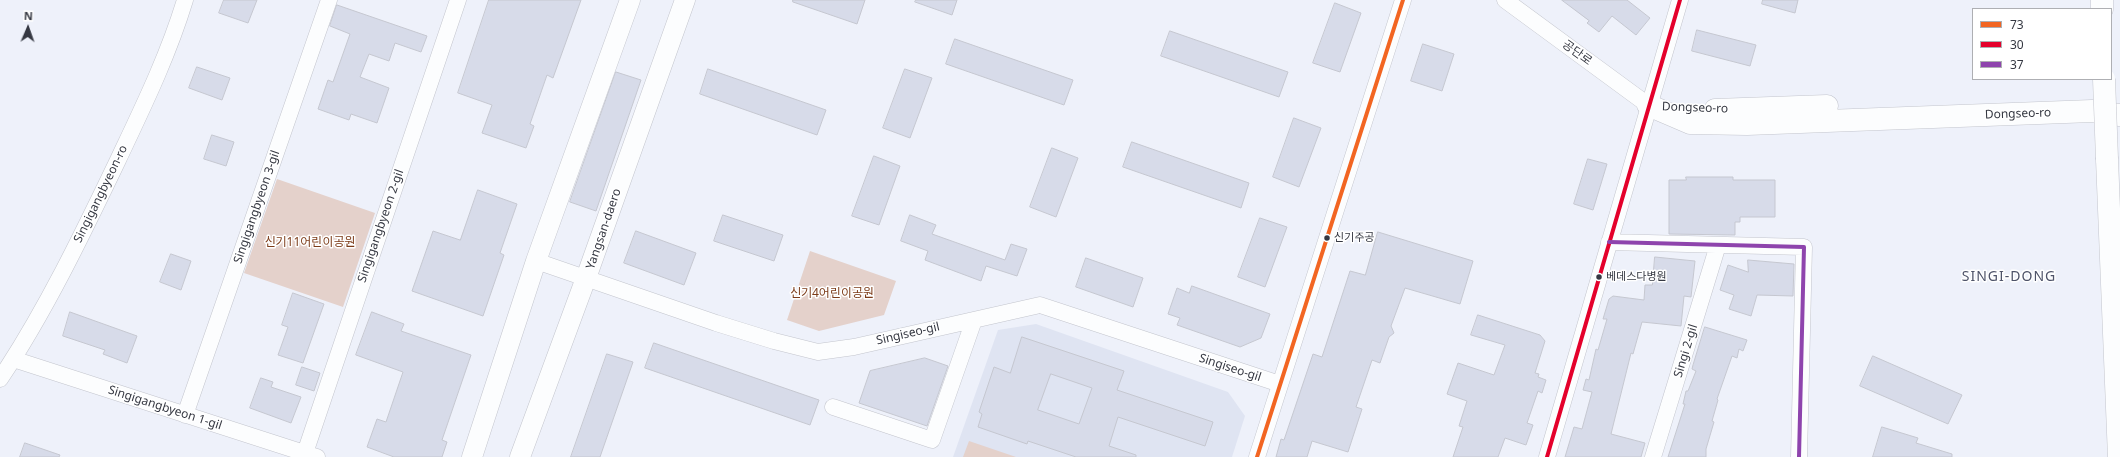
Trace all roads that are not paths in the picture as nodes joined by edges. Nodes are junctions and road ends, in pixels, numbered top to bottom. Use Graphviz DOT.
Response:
graph roads {
  1 [pos="185,0"];
  2 [pos="329,0"];
  3 [pos="458,0"];
  4 [pos="630,0"];
  5 [pos="685,0"];
  6 [pos="1402,0"];
  7 [pos="1505,0"];
  8 [pos="1680,0"];
  9 [pos="2104,80"];
  10 [pos="2120,100"];
  11 [pos="1648,106"];
  12 [pos="2120,115"];
  13 [pos="1609,242"];
  14 [pos="1718,245"];
  15 [pos="536,261"];
  16 [pos="586,278"];
  17 [pos="974,320"];
  18 [pos="13,359"];
  19 [pos="0,379"];
  20 [pos="1280,384"];
  21 [pos="833,407"];
  22 [pos="185,415"];
  23 [pos="311,455"];
  24 [pos="472,457"];
  25 [pos="520,457"];
  26 [pos="1257,457"];
  27 [pos="1547,457"];
  28 [pos="1653,457"];
  29 [pos="1800,457"];
  30 [pos="2119,457"];
  1 -- 18 [label="street, Singigangbyeon-ro"];
  2 -- 22 [label="street, Singigangbyeon 3-gil"];
  3 -- 23 [label="street, Singigangbyeon 2-gil"];
  4 -- 15 [label="main road"];
  5 -- 16 [label="main road, Yangsan-daero"];
  6 -- 20 [label="street"];
  7 -- 11 [label="street, 공단로"];
  8 -- 11 [label="street"];
  9 -- 30 [label="highway, bridge"];
  10 -- 11 [label="highway, Dongseo-ro"];
  11 -- 12 [label="highway, Dongseo-ro"];
  11 -- 13 [label="street"];
  13 -- 14 [label="street"];
  13 -- 27 [label="street"];
  14 -- 28 [label="street, Singi 2-gil"];
  14 -- 29 [label="street"];
  15 -- 16 [label="street, Singiseo-gil"];
  15 -- 24 [label="main road"];
  16 -- 17 [label="street, Singiseo-gil"];
  16 -- 25 [label="main road, Yangsan-daero"];
  17 -- 20 [label="street, Singiseo-gil"];
  17 -- 21 [label="street"];
  18 -- 19 [label="street, Singigangbyeon-ro"];
  18 -- 22 [label="street, Singigangbyeon 1-gil"];
  20 -- 26 [label="street"];
  22 -- 23 [label="street, Singigangbyeon 1-gil"];
}
